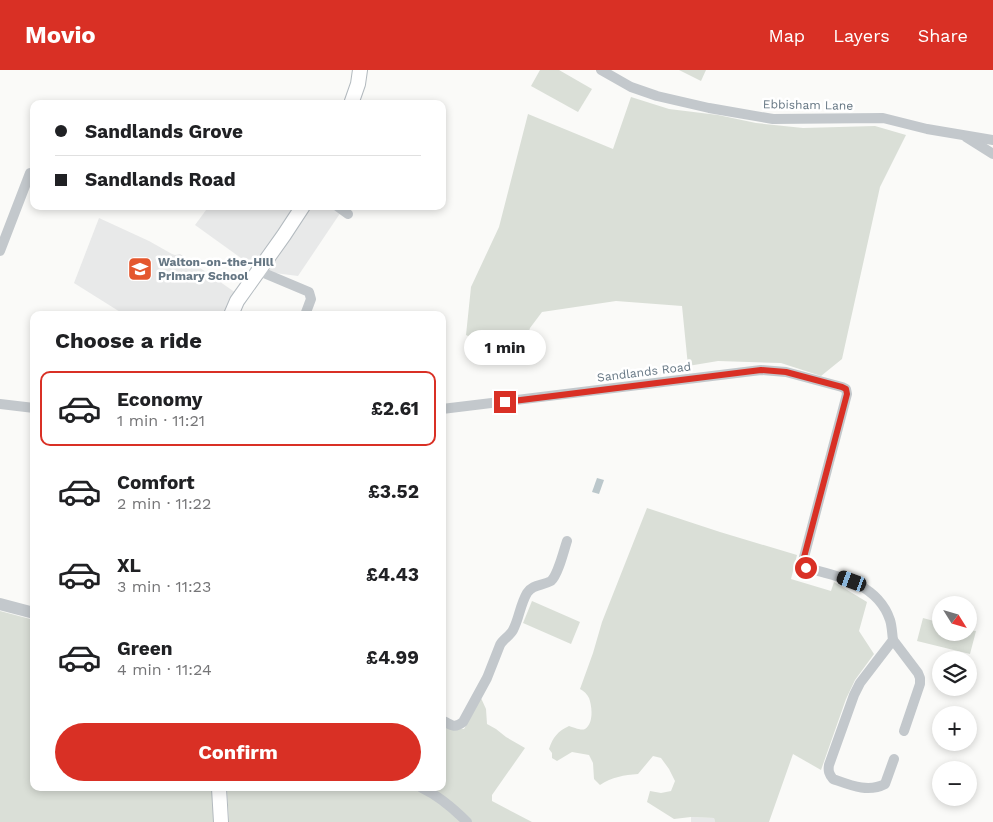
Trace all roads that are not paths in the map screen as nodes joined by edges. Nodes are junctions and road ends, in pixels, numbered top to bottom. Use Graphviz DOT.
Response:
graph roads {
  1 [pos="360,70"];
  2 [pos="601,70"];
  3 [pos="352,100"];
  4 [pos="961,134"];
  5 [pos="993,140"];
  6 [pos="993,154"];
  7 [pos="30,173"];
  8 [pos="299,210"];
  9 [pos="342,210"];
  10 [pos="348,214"];
  11 [pos="0,251"];
  12 [pos="259,271"];
  13 [pos="233,311"];
  14 [pos="307,311"];
  15 [pos="0,404"];
  16 [pos="30,408"];
  17 [pos="446,409"];
  18 [pos="567,541"];
  19 [pos="0,604"];
  20 [pos="30,613"];
  21 [pos="893,640"];
  22 [pos="446,722"];
  23 [pos="904,731"];
  24 [pos="894,759"];
  25 [pos="219,791"];
  26 [pos="429,791"];
  27 [pos="221,822"];
  28 [pos="467,822"];
  1 -- 3 [label="main road"];
  2 -- 4 [label="street, Ebbisham Lane"];
  4 -- 5 [label="street, Ebbisham Lane"];
  4 -- 6 [label="street, Ebbisham Lane"];
  7 -- 11 [label="street"];
  8 -- 12 [label="main road"];
  9 -- 10 [label="street"];
  12 -- 13 [label="main road"];
  12 -- 14 [label="street"];
  15 -- 16 [label="street"];
  17 -- 21 [label="street, Sandlands Road"];
  18 -- 22 [label="street"];
  19 -- 20 [label="street"];
  21 -- 23 [label="street"];
  21 -- 24 [label="street"];
  25 -- 27 [label="main road"];
  26 -- 28 [label="street"];
}
